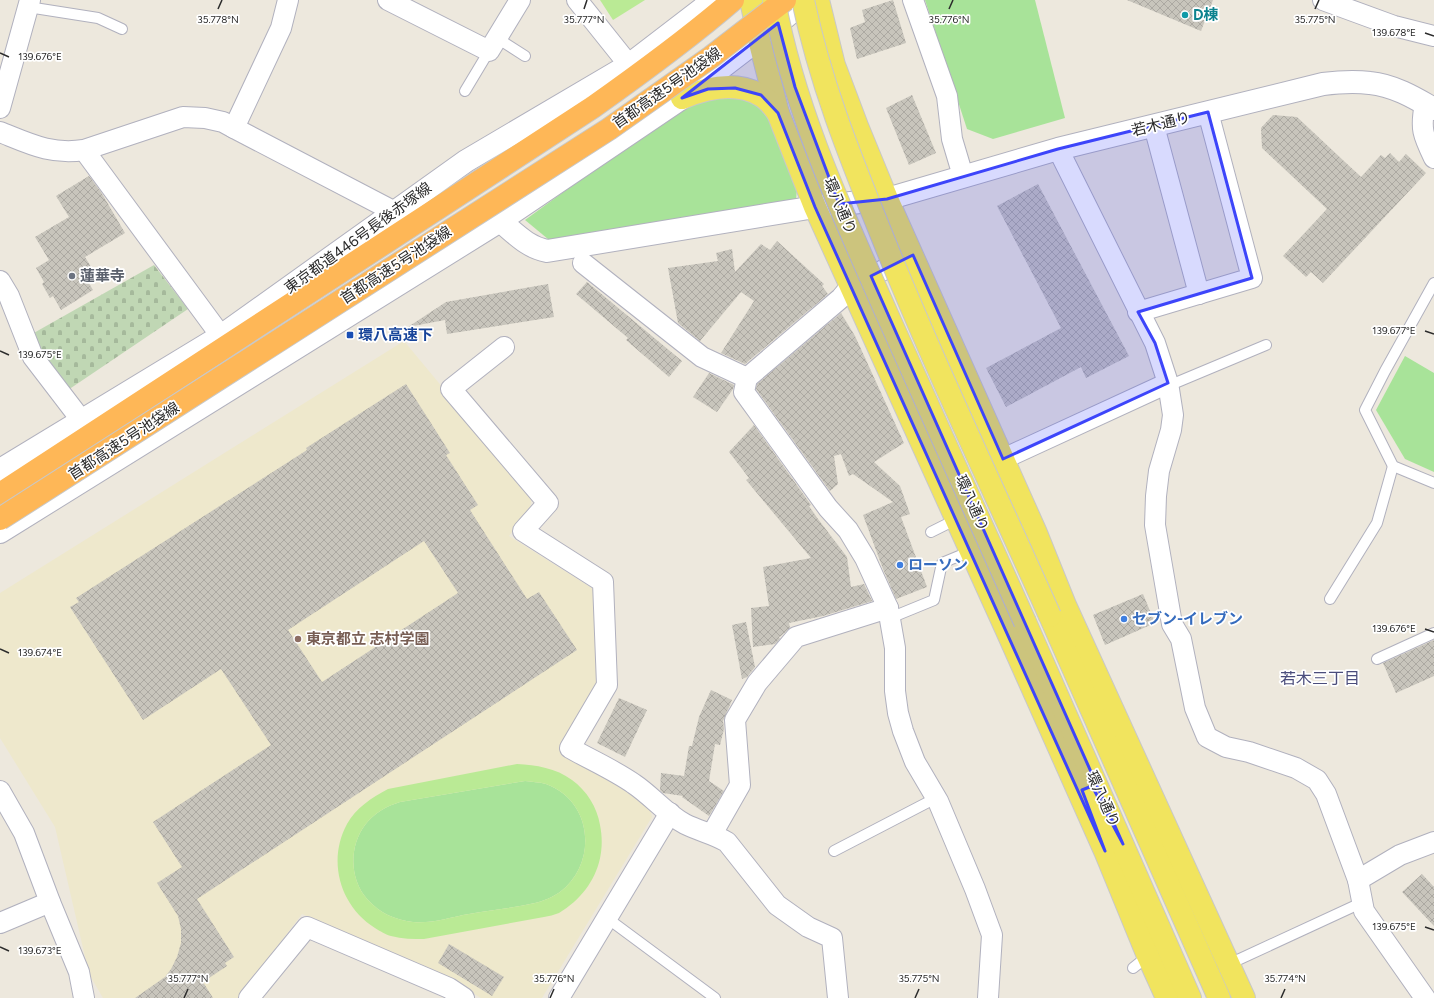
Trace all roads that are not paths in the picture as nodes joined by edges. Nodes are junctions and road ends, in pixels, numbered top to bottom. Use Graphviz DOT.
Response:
graph roads {
  1 [pos="288,0"];
  2 [pos="520,0"];
  3 [pos="563,0"];
  4 [pos="577,0"];
  5 [pos="711,0"];
  6 [pos="733,0"];
  7 [pos="751,0"];
  8 [pos="774,0"];
  9 [pos="785,0"];
  10 [pos="803,0"];
  11 [pos="806,0"];
  12 [pos="818,0"];
  13 [pos="913,0"];
  14 [pos="1323,0"];
  15 [pos="391,1"];
  16 [pos="29,3"];
  17 [pos="579,23"];
  18 [pos="122,29"];
  19 [pos="1434,36"];
  20 [pos="759,40"];
  21 [pos="493,44"];
  22 [pos="525,56"];
  23 [pos="629,65"];
  24 [pos="465,91"];
  25 [pos="682,98"];
  26 [pos="1430,106"];
  27 [pos="0,108"];
  28 [pos="1208,112"];
  29 [pos="778,113"];
  30 [pos="1154,126"];
  31 [pos="234,128"];
  32 [pos="0,132"];
  33 [pos="1058,149"];
  34 [pos="84,150"];
  35 [pos="1434,158"];
  36 [pos="963,176"];
  37 [pos="887,198"];
  38 [pos="815,206"];
  39 [pos="395,212"];
  40 [pos="500,221"];
  41 [pos="913,256"];
  42 [pos="583,263"];
  43 [pos="0,281"];
  44 [pos="1434,283"];
  45 [pos="850,286"];
  46 [pos="1199,294"];
  47 [pos="1138,312"];
  48 [pos="221,336"];
  49 [pos="1266,344"];
  50 [pos="504,346"];
  51 [pos="747,378"];
  52 [pos="1168,385"];
  53 [pos="82,421"];
  54 [pos="1003,459"];
  55 [pos="1394,466"];
  56 [pos="0,470"];
  57 [pos="1434,483"];
  58 [pos="0,494"];
  59 [pos="0,519"];
  60 [pos="957,519"];
  61 [pos="0,532"];
  62 [pos="931,532"];
  63 [pos="971,551"];
  64 [pos="1330,599"];
  65 [pos="1058,610"];
  66 [pos="889,613"];
  67 [pos="1016,627"];
  68 [pos="1434,633"];
  69 [pos="1377,658"];
  70 [pos="1104,713"];
  71 [pos="936,798"];
  72 [pos="2,801"];
  73 [pos="670,814"];
  74 [pos="1166,826"];
  75 [pos="712,834"];
  76 [pos="1147,837"];
  77 [pos="1434,842"];
  78 [pos="1114,847"];
  79 [pos="834,851"];
  80 [pos="1358,880"];
  81 [pos="50,902"];
  82 [pos="1361,903"];
  83 [pos="607,918"];
  84 [pos="0,923"];
  85 [pos="1229,964"];
  86 [pos="84,998"];
  87 [pos="249,998"];
  88 [pos="464,998"];
  89 [pos="559,998"];
  90 [pos="715,998"];
  91 [pos="838,998"];
  92 [pos="988,998"];
  93 [pos="1167,998"];
  94 [pos="1190,998"];
  95 [pos="1219,998"];
  96 [pos="1244,998"];
  97 [pos="1425,998"];
  1 -- 31 [label="street"];
  2 -- 21 [label="street"];
  3 -- 17 [label="street"];
  4 -- 23 [label="street"];
  5 -- 23 [label="main road, 東京都道446号長後赤塚線"];
  6 -- 58 [label="highway, 首都高速5号池袋線"];
  7 -- 20 [label="main road"];
  8 -- 67 [label="main road, 環八通り, bridge"];
  9 -- 59 [label="highway, 首都高速5号池袋線, bridge"];
  10 -- 65 [label="main road, 環八通り, bridge"];
  11 -- 20 [label="main road"];
  12 -- 37 [label="main road"];
  13 -- 36 [label="street"];
  14 -- 19 [label="street"];
  15 -- 21 [label="street"];
  16 -- 18 [label="lane"];
  16 -- 27 [label="street"];
  20 -- 25 [label="main road"];
  20 -- 29 [label="main road"];
  21 -- 22 [label="lane"];
  21 -- 24 [label="lane"];
  23 -- 39 [label="main road, 東京都道446号長後赤塚線"];
  25 -- 29 [label="main road"];
  25 -- 40 [label="main road"];
  26 -- 28 [label="main road, 若木通り"];
  26 -- 35 [label="street"];
  28 -- 30 [label="main road, 若木通り"];
  28 -- 46 [label="street"];
  29 -- 38 [label="main road"];
  30 -- 33 [label="main road, 若木通り"];
  30 -- 46 [label="street"];
  31 -- 34 [label="street"];
  31 -- 39 [label="street"];
  32 -- 34 [label="street"];
  33 -- 36 [label="main road, 若木通り"];
  33 -- 47 [label="street"];
  34 -- 48 [label="street"];
  36 -- 37 [label="main road, 若木通り"];
  37 -- 38 [label="main road, 若木通り"];
  37 -- 41 [label="main road"];
  38 -- 40 [label="main road, 若木通り"];
  38 -- 45 [label="main road"];
  39 -- 48 [label="main road, 東京都道446号長後赤塚線"];
  40 -- 61 [label="main road"];
  41 -- 45 [label="street"];
  41 -- 54 [label="main road"];
  42 -- 51 [label="street"];
  43 -- 53 [label="street"];
  44 -- 55 [label="lane"];
  45 -- 51 [label="street"];
  45 -- 60 [label="main road"];
  46 -- 47 [label="street"];
  47 -- 52 [label="street"];
  48 -- 53 [label="main road, 東京都道446号長後赤塚線"];
  49 -- 52 [label="lane"];
  50 -- 73 [label="street"];
  51 -- 66 [label="street"];
  52 -- 54 [label="street"];
  52 -- 80 [label="street"];
  53 -- 56 [label="main road, 東京都道446号長後赤塚線"];
  54 -- 65 [label="main road"];
  55 -- 57 [label="lane"];
  55 -- 64 [label="lane"];
  60 -- 62 [label="lane"];
  60 -- 63 [label="main road"];
  63 -- 66 [label="lane"];
  63 -- 67 [label="main road"];
  65 -- 70 [label="main road"];
  65 -- 74 [label="main road"];
  65 -- 76 [label="main road, 環八通り"];
  66 -- 71 [label="street"];
  66 -- 75 [label="street"];
  67 -- 78 [label="main road, 環八通り"];
  67 -- 78 [label="main road"];
  68 -- 69 [label="lane"];
  70 -- 74 [label="main road"];
  70 -- 76 [label="main road"];
  71 -- 79 [label="lane"];
  71 -- 92 [label="street"];
  72 -- 81 [label="street"];
  73 -- 75 [label="street"];
  73 -- 83 [label="street"];
  74 -- 85 [label="main road"];
  75 -- 91 [label="street"];
  76 -- 95 [label="main road, 環八通り"];
  77 -- 80 [label="street"];
  78 -- 93 [label="main road"];
  78 -- 94 [label="main road, 環八通り"];
  80 -- 82 [label="street"];
  81 -- 84 [label="street"];
  81 -- 86 [label="street"];
  82 -- 85 [label="lane"];
  82 -- 97 [label="street"];
  83 -- 89 [label="street"];
  83 -- 90 [label="lane"];
  85 -- 96 [label="main road"];
  87 -- 88 [label="street"];
}
